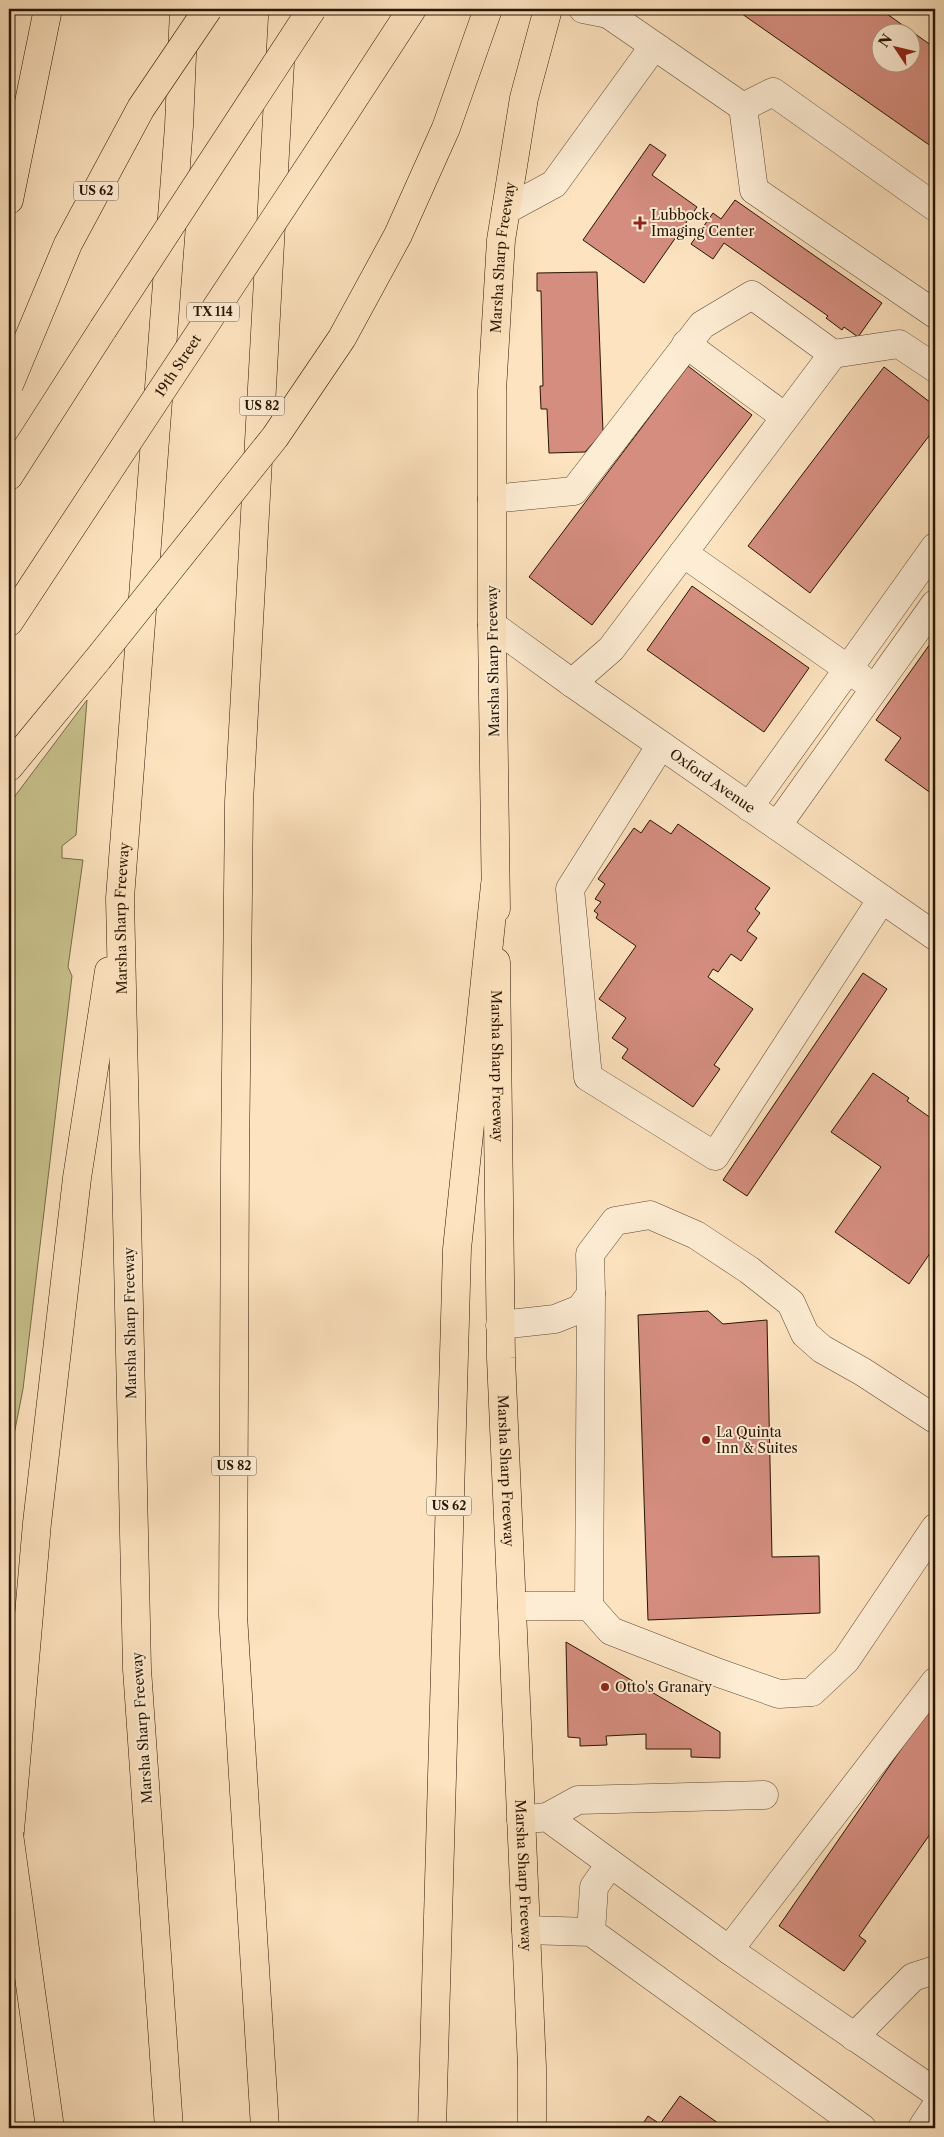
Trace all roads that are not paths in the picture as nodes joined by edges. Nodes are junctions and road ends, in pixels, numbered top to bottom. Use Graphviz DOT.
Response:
graph roads {
  1 [pos="48,9"];
  2 [pos="184,9"];
  3 [pos="208,9"];
  4 [pos="283,9"];
  5 [pos="296,9"];
  6 [pos="312,9"];
  7 [pos="412,9"];
  8 [pos="488,9"];
  9 [pos="548,9"];
  10 [pos="601,10"];
  11 [pos="654,46"];
  12 [pos="743,107"];
  13 [pos="278,117"];
  14 [pos="9,200"];
  15 [pos="935,207"];
  16 [pos="506,210"];
  17 [pos="935,314"];
  18 [pos="686,344"];
  19 [pos="833,354"];
  20 [pos="935,368"];
  21 [pos="9,386"];
  22 [pos="785,417"];
  23 [pos="9,476"];
  24 [pos="492,499"];
  25 [pos="935,547"];
  26 [pos="683,553"];
  27 [pos="935,604"];
  28 [pos="9,622"];
  29 [pos="492,624"];
  30 [pos="848,669"];
  31 [pos="572,683"];
  32 [pos="875,689"];
  33 [pos="661,745"];
  34 [pos="9,767"];
  35 [pos="749,807"];
  36 [pos="777,826"];
  37 [pos="495,885"];
  38 [pos="120,898"];
  39 [pos="882,899"];
  40 [pos="935,936"];
  41 [pos="591,1294"];
  42 [pos="500,1324"];
  43 [pos="935,1419"];
  44 [pos="935,1528"];
  45 [pos="512,1606"];
  46 [pos="589,1606"];
  47 [pos="935,1682"];
  48 [pos="764,1795"];
  49 [pos="534,1819"];
  50 [pos="9,1834"];
  51 [pos="9,1842"];
  52 [pos="610,1864"];
  53 [pos="526,1930"];
  54 [pos="591,1932"];
  55 [pos="728,1950"];
  56 [pos="935,1970"];
  57 [pos="854,2037"];
  58 [pos="935,2092"];
  59 [pos="935,2108"];
  60 [pos="50,2128"];
  61 [pos="169,2128"];
  62 [pos="265,2128"];
  63 [pos="432,2128"];
  64 [pos="532,2128"];
  65 [pos="862,2128"];
  66 [pos="922,2128"];
  1 -- 14 [label="main road"];
  2 -- 38 [label="main road, Marsha Sharp Freeway"];
  3 -- 21 [label="main road, US 62, bridge"];
  4 -- 13 [label="main road, US 82"];
  5 -- 13 [label="main road"];
  6 -- 23 [label="main road, bridge"];
  7 -- 28 [label="main road, 19th Street / TX 114, bridge"];
  8 -- 34 [label="main road, bridge"];
  9 -- 16 [label="main road, Marsha Sharp Freeway / US 62"];
  10 -- 11 [label="street"];
  11 -- 12 [label="street"];
  11 -- 16 [label="street"];
  12 -- 15 [label="street"];
  12 -- 17 [label="street"];
  13 -- 62 [label="main road, US 82"];
  16 -- 24 [label="main road, Marsha Sharp Freeway / US 62"];
  18 -- 19 [label="street"];
  18 -- 22 [label="street"];
  18 -- 24 [label="street"];
  19 -- 20 [label="street"];
  19 -- 22 [label="street"];
  22 -- 26 [label="street"];
  24 -- 29 [label="main road, Marsha Sharp Freeway / US 62"];
  25 -- 30 [label="street"];
  26 -- 30 [label="street"];
  26 -- 31 [label="street"];
  27 -- 32 [label="street"];
  29 -- 31 [label="street, Oxford Avenue"];
  29 -- 37 [label="main road, Marsha Sharp Freeway / US 62"];
  30 -- 32 [label="street"];
  30 -- 35 [label="street"];
  31 -- 33 [label="street, Oxford Avenue"];
  32 -- 36 [label="street"];
  33 -- 35 [label="street, Oxford Avenue"];
  33 -- 39 [label="street"];
  35 -- 36 [label="street, Oxford Avenue"];
  36 -- 39 [label="street, Oxford Avenue"];
  37 -- 42 [label="main road, Marsha Sharp Freeway"];
  37 -- 63 [label="main road, US 62"];
  38 -- 51 [label="main road"];
  38 -- 61 [label="main road, Marsha Sharp Freeway"];
  39 -- 40 [label="street, Oxford Avenue"];
  41 -- 42 [label="street"];
  41 -- 43 [label="street"];
  41 -- 46 [label="street"];
  42 -- 45 [label="main road, Marsha Sharp Freeway"];
  44 -- 46 [label="street"];
  45 -- 46 [label="street"];
  45 -- 49 [label="main road, Marsha Sharp Freeway"];
  47 -- 55 [label="street"];
  48 -- 49 [label="street"];
  49 -- 52 [label="street"];
  49 -- 53 [label="main road, Marsha Sharp Freeway"];
  50 -- 60 [label="main road, bridge"];
  52 -- 54 [label="street"];
  52 -- 55 [label="street"];
  53 -- 54 [label="street"];
  53 -- 64 [label="main road, Marsha Sharp Freeway"];
  54 -- 65 [label="street"];
  55 -- 57 [label="street"];
  56 -- 57 [label="street"];
  57 -- 58 [label="street"];
  59 -- 66 [label="street"];
}
